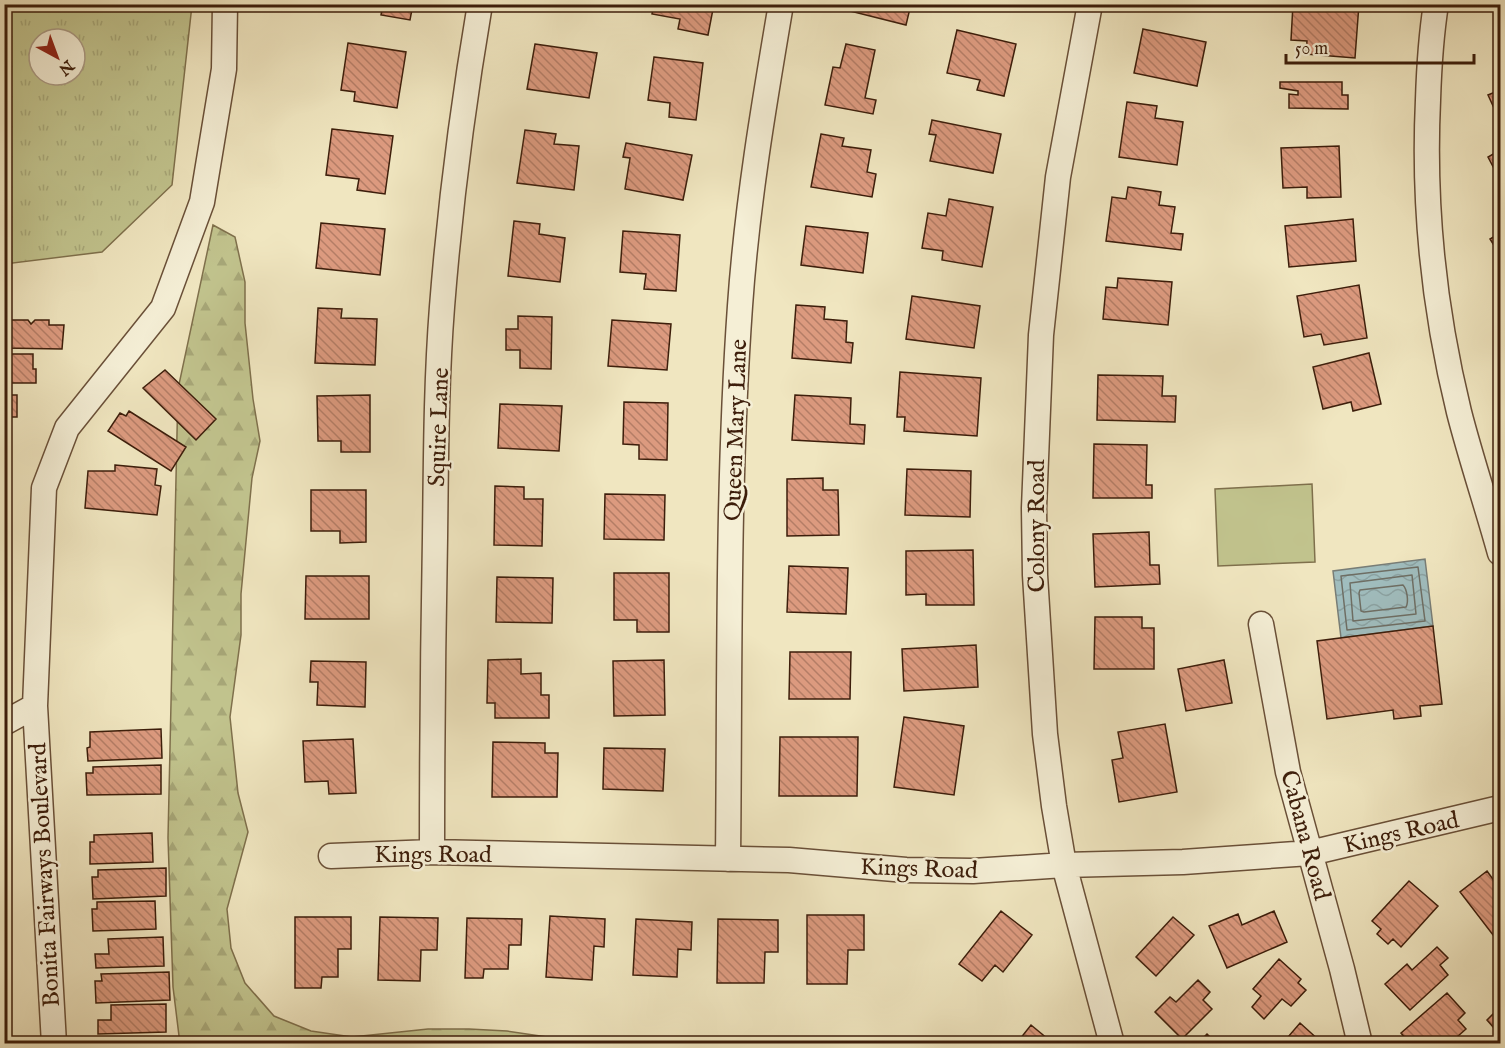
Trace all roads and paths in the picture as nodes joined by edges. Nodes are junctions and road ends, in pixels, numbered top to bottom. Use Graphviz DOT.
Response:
graph roads {
  1 [pos="225,4"];
  2 [pos="480,4"];
  3 [pos="782,4"];
  4 [pos="1090,4"];
  5 [pos="1436,4"];
  6 [pos="1500,553"];
  7 [pos="1261,624"];
  8 [pos="35,706"];
  9 [pos="4,723"];
  10 [pos="1500,808"];
  11 [pos="432,852"];
  12 [pos="1310,853"];
  13 [pos="331,856"];
  14 [pos="728,859"];
  15 [pos="1064,865"];
  16 [pos="54,1044"];
  17 [pos="1112,1044"];
  18 [pos="1360,1044"];
  1 -- 8 [label="street, Bonita Fairways Boulevard"];
  2 -- 11 [label="street, Squire Lane"];
  3 -- 14 [label="street, Queen Mary Lane"];
  4 -- 15 [label="street, Colony Road"];
  5 -- 6 [label="street"];
  7 -- 12 [label="street, Cabana Road"];
  8 -- 9 [label="street, Bonita Fairways Boulevard"];
  8 -- 16 [label="street, Bonita Fairways Boulevard"];
  10 -- 12 [label="street, Kings Road"];
  11 -- 13 [label="street, Kings Road"];
  11 -- 14 [label="street, Kings Road"];
  12 -- 15 [label="street, Kings Road"];
  12 -- 18 [label="street, Cabana Road"];
  14 -- 15 [label="street, Kings Road"];
  15 -- 17 [label="street, Colony Road"];
}
